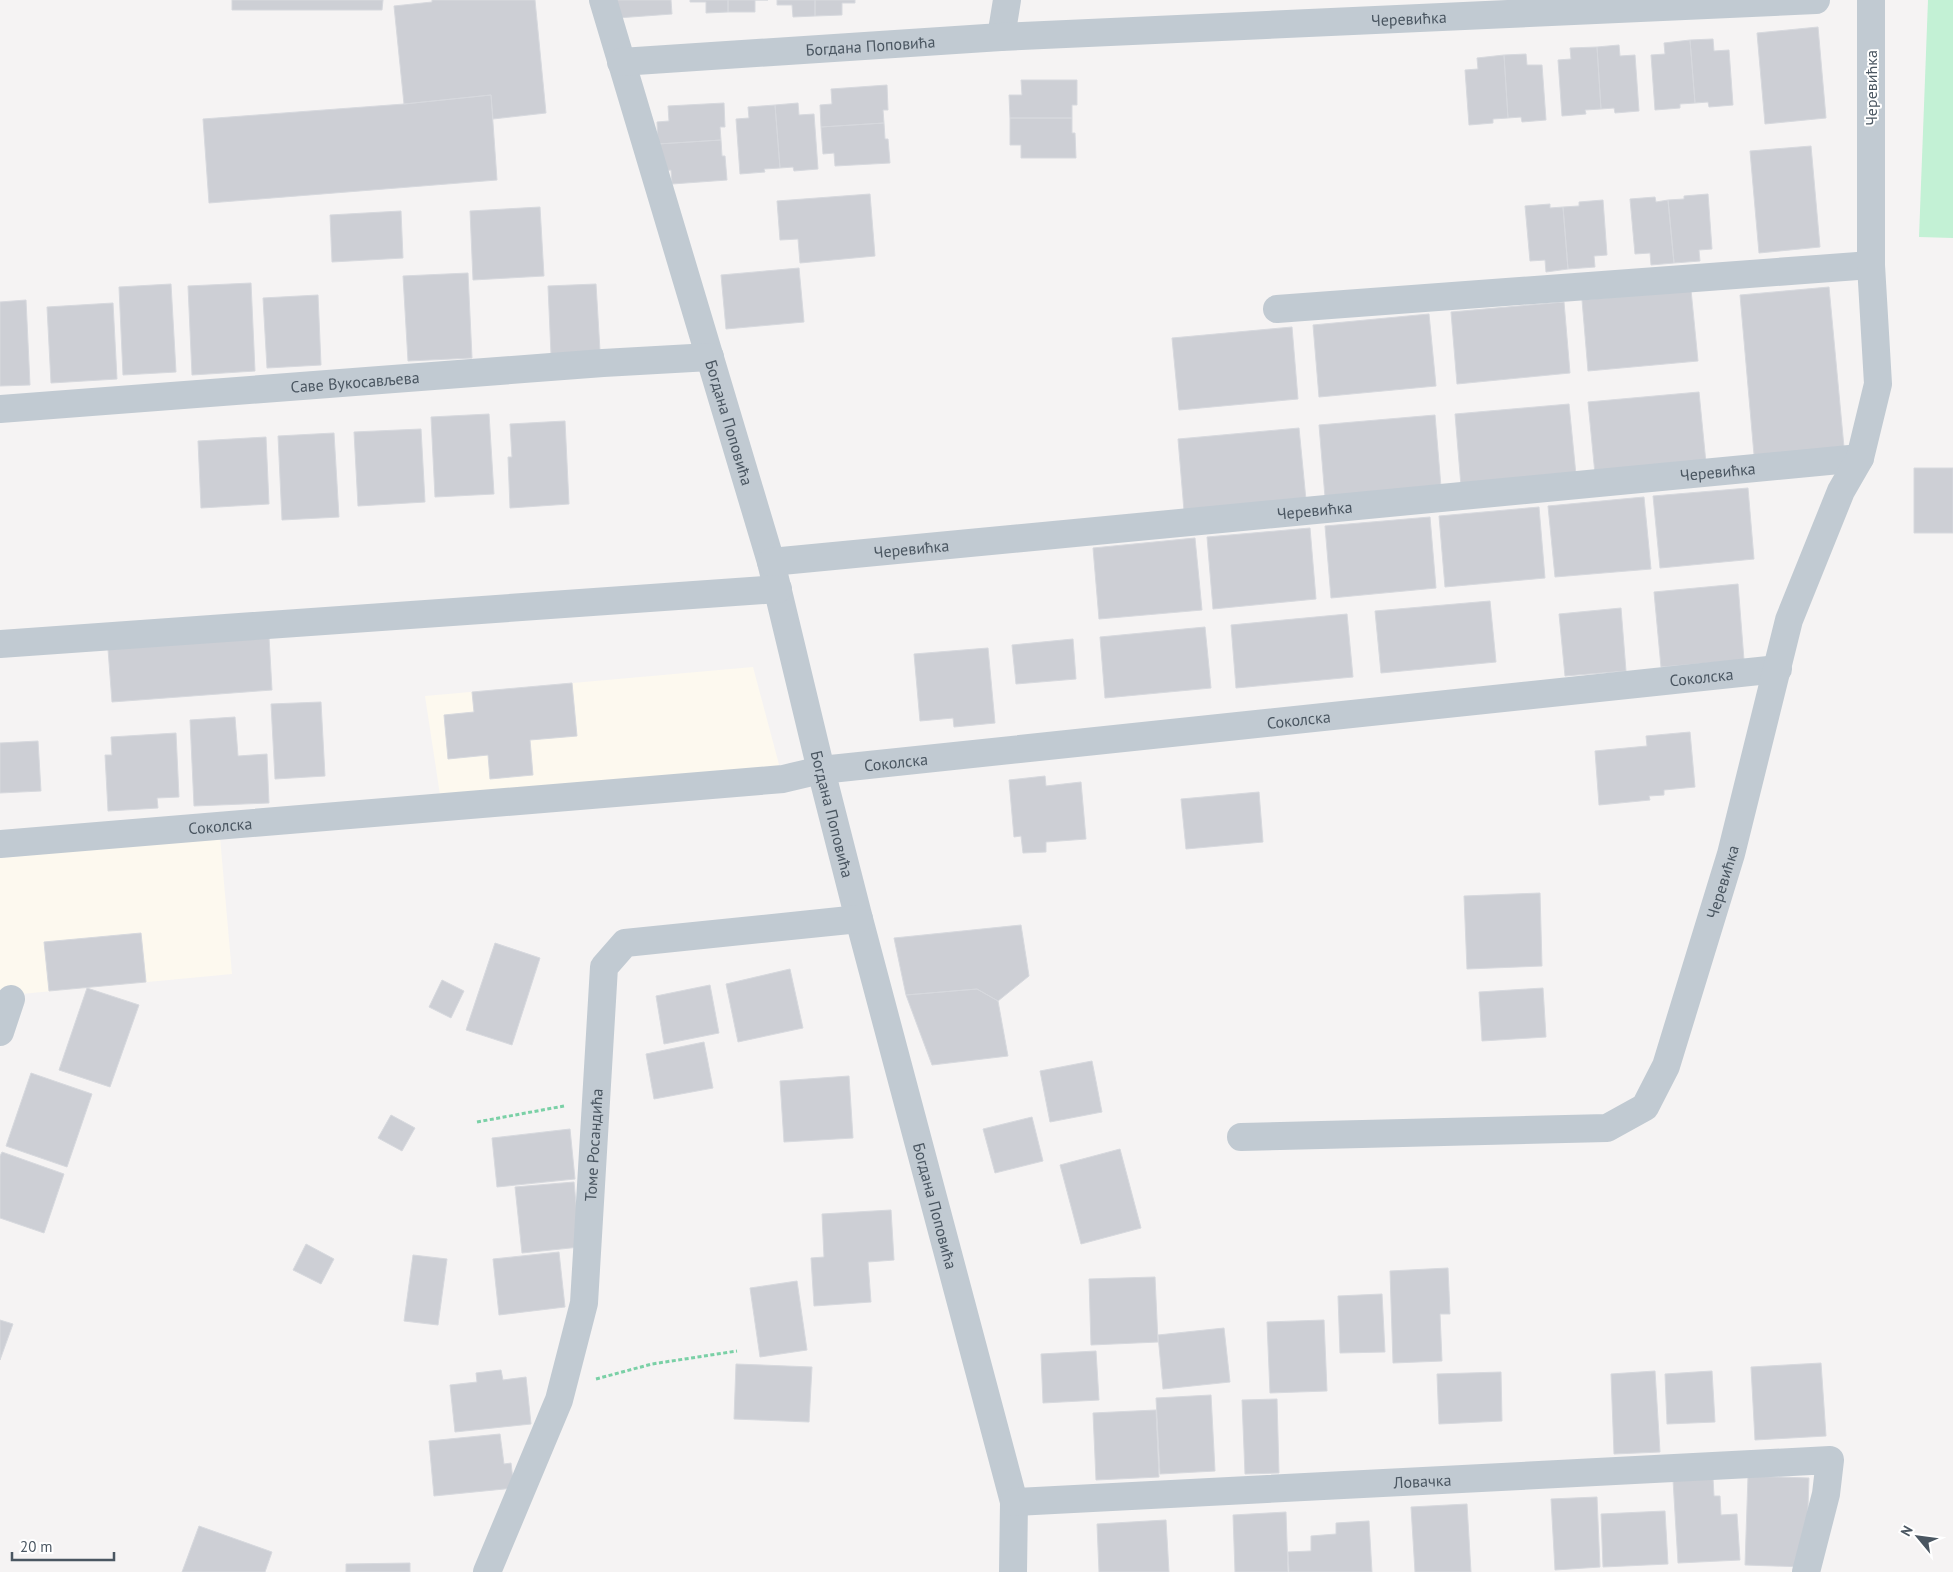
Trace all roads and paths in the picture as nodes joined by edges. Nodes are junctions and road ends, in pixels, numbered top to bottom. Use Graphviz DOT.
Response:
graph roads {
  1 [pos="603,0"];
  2 [pos="1007,0"];
  3 [pos="1816,0"];
  4 [pos="1871,0"];
  5 [pos="1001,37"];
  6 [pos="621,62"];
  7 [pos="1871,265"];
  8 [pos="1277,309"];
  9 [pos="710,357"];
  10 [pos="0,409"];
  11 [pos="1860,458"];
  12 [pos="771,562"];
  13 [pos="778,589"];
  14 [pos="0,644"];
  15 [pos="1778,669"];
  16 [pos="820,770"];
  17 [pos="0,844"];
  18 [pos="859,919"];
  19 [pos="11,1000"];
  20 [pos="0,1032"];
  21 [pos="596,1099"];
  22 [pos="477,1122"];
  23 [pos="1242,1136"];
  24 [pos="737,1351"];
  25 [pos="559,1400"];
  26 [pos="1014,1502"];
  27 [pos="487,1572"];
  28 [pos="1013,1572"];
  29 [pos="1806,1572"];
  1 -- 6 [label="street, Богдана Поповића"];
  2 -- 5 [label="street"];
  3 -- 5 [label="street, Черевићка"];
  4 -- 7 [label="street, Черевићка"];
  5 -- 6 [label="street, Богдана Поповића"];
  6 -- 9 [label="street, Богдана Поповића"];
  7 -- 8 [label="street"];
  7 -- 11 [label="street, Черевићка"];
  9 -- 10 [label="street, Саве Вукосављева"];
  9 -- 12 [label="street, Богдана Поповића"];
  11 -- 12 [label="street, Черевићка"];
  11 -- 15 [label="street, Черевићка"];
  12 -- 13 [label="street, Богдана Поповића"];
  13 -- 14 [label="street"];
  13 -- 16 [label="street, Богдана Поповића"];
  15 -- 16 [label="street, Соколска"];
  15 -- 23 [label="street, Черевићка"];
  16 -- 17 [label="street, Соколска"];
  16 -- 18 [label="street, Богдана Поповића"];
  18 -- 21 [label="street, Томе Росандића"];
  18 -- 26 [label="street, Богдана Поповића"];
  19 -- 20 [label="street"];
  21 -- 22 [label="path"];
  21 -- 25 [label="street, Томе Росандића"];
  24 -- 25 [label="path"];
  25 -- 27 [label="street, Томе Росандића"];
  26 -- 28 [label="street, Богдана Поповића"];
  26 -- 29 [label="street, Ловачка"];
}
